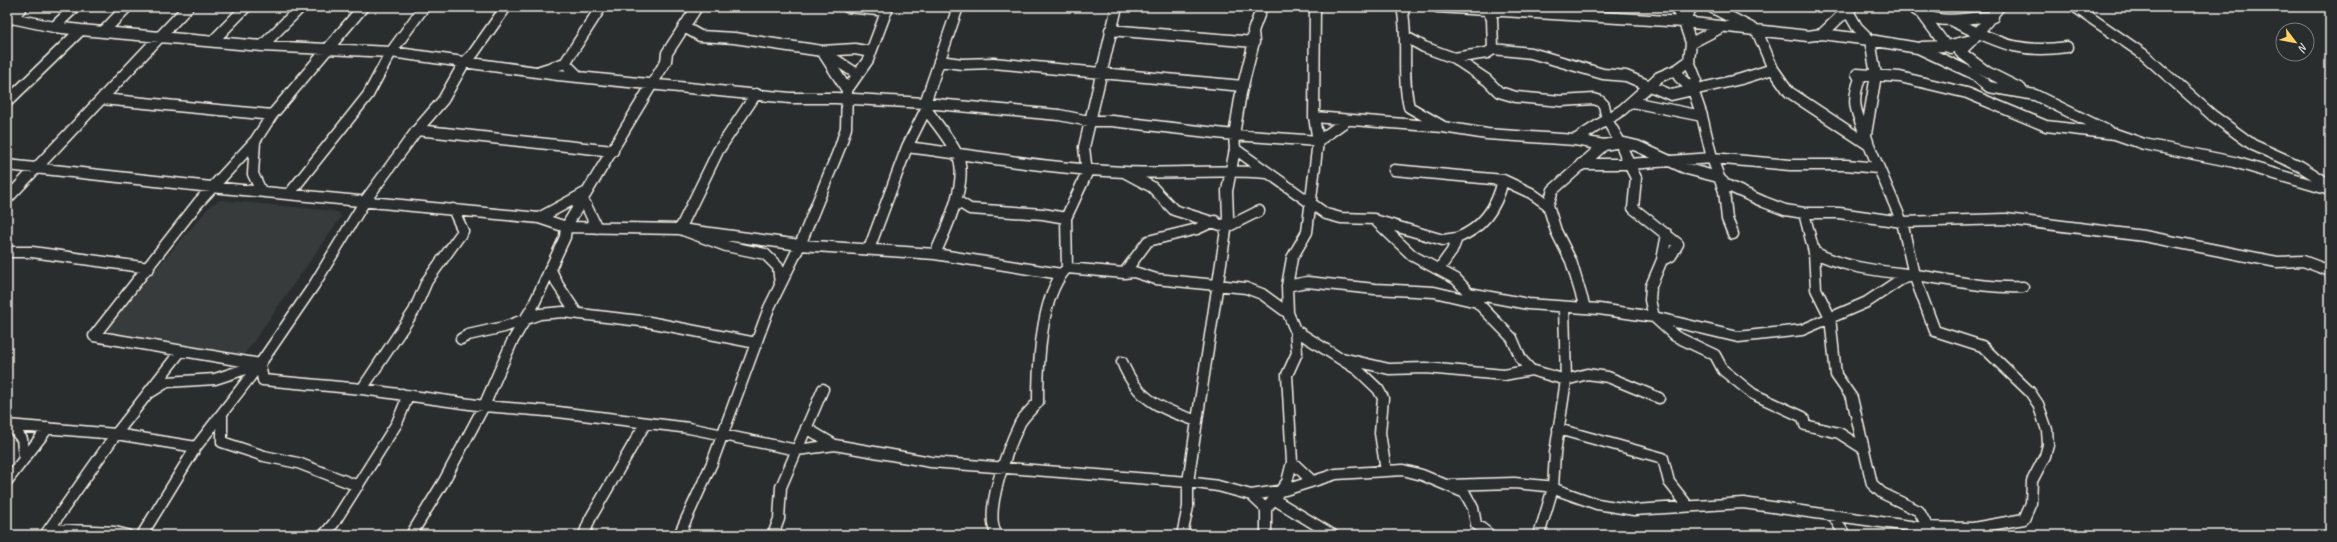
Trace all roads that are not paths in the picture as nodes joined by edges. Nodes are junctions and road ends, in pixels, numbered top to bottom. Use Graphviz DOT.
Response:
graph roads {
  1 [pos="22,7"];
  2 [pos="75,7"];
  3 [pos="127,7"];
  4 [pos="188,7"];
  5 [pos="246,7"];
  6 [pos="301,7"];
  7 [pos="363,7"];
  8 [pos="424,7"];
  9 [pos="506,7"];
  10 [pos="601,7"];
  11 [pos="697,7"];
  12 [pos="847,7"];
  13 [pos="958,7"];
  14 [pos="1117,7"];
  15 [pos="1262,7"];
  16 [pos="1315,7"];
  17 [pos="1402,7"];
  18 [pos="1437,7"];
  19 [pos="1500,7"];
  20 [pos="1675,7"];
  21 [pos="1692,7"];
  22 [pos="1712,7"];
  23 [pos="1911,7"];
  24 [pos="1999,7"];
  25 [pos="2075,7"];
  26 [pos="1488,8"];
  27 [pos="888,9"];
  28 [pos="1850,10"];
  29 [pos="1923,15"];
  30 [pos="1993,17"];
  31 [pos="9,19"];
  32 [pos="1684,22"];
  33 [pos="1954,22"];
  34 [pos="54,27"];
  35 [pos="684,27"];
  36 [pos="1722,27"];
  37 [pos="81,30"];
  38 [pos="1110,30"];
  39 [pos="1757,31"];
  40 [pos="103,32"];
  41 [pos="1979,33"];
  42 [pos="1822,34"];
  43 [pos="159,37"];
  44 [pos="1406,37"];
  45 [pos="1870,40"];
  46 [pos="1972,40"];
  47 [pos="213,41"];
  48 [pos="1254,42"];
  49 [pos="1691,43"];
  50 [pos="262,46"];
  51 [pos="1946,46"];
  52 [pos="2067,47"];
  53 [pos="1918,48"];
  54 [pos="1493,49"];
  55 [pos="329,50"];
  56 [pos="822,50"];
  57 [pos="391,52"];
  58 [pos="871,52"];
  59 [pos="1960,52"];
  60 [pos="1454,58"];
  61 [pos="939,61"];
  62 [pos="1689,61"];
  63 [pos="464,63"];
  64 [pos="565,63"];
  65 [pos="1678,69"];
  66 [pos="1773,70"];
  67 [pos="530,72"];
  68 [pos="1104,73"];
  69 [pos="857,74"];
  70 [pos="1876,75"];
  71 [pos="579,77"];
  72 [pos="652,84"];
  73 [pos="1649,84"];
  74 [pos="1243,86"];
  75 [pos="1990,88"];
  76 [pos="1693,90"];
  77 [pos="756,94"];
  78 [pos="846,95"];
  79 [pos="1671,95"];
  80 [pos="2035,96"];
  81 [pos="102,98"];
  82 [pos="7,102"];
  83 [pos="1632,102"];
  84 [pos="926,106"];
  85 [pos="1685,110"];
  86 [pos="2014,112"];
  87 [pos="272,116"];
  88 [pos="1702,116"];
  89 [pos="1314,117"];
  90 [pos="1607,120"];
  91 [pos="1089,121"];
  92 [pos="1346,121"];
  93 [pos="1443,127"];
  94 [pos="417,130"];
  95 [pos="1866,134"];
  96 [pos="2115,134"];
  97 [pos="1234,135"];
  98 [pos="1575,140"];
  99 [pos="255,141"];
  100 [pos="1318,141"];
  101 [pos="1620,142"];
  102 [pos="1604,145"];
  103 [pos="1869,145"];
  104 [pos="907,148"];
  105 [pos="1235,149"];
  106 [pos="613,151"];
  107 [pos="957,153"];
  108 [pos="1712,158"];
  109 [pos="1669,161"];
  110 [pos="1581,164"];
  111 [pos="1629,164"];
  112 [pos="7,166"];
  113 [pos="36,168"];
  114 [pos="1878,168"];
  115 [pos="1087,169"];
  116 [pos="1394,170"];
  117 [pos="1124,172"];
  118 [pos="1229,172"];
  119 [pos="1269,174"];
  120 [pos="1718,177"];
  121 [pos="1503,180"];
  122 [pos="2330,185"];
  123 [pos="211,187"];
  124 [pos="2330,190"];
  125 [pos="261,191"];
  126 [pos="290,193"];
  127 [pos="586,195"];
  128 [pos="7,199"];
  129 [pos="365,201"];
  130 [pos="957,201"];
  131 [pos="1312,204"];
  132 [pos="1548,205"];
  133 [pos="453,210"];
  134 [pos="1259,211"];
  135 [pos="1804,213"];
  136 [pos="539,218"];
  137 [pos="1066,218"];
  138 [pos="1374,220"];
  139 [pos="1212,222"];
  140 [pos="1227,222"];
  141 [pos="1902,222"];
  142 [pos="566,227"];
  143 [pos="597,228"];
  144 [pos="680,229"];
  145 [pos="1733,234"];
  146 [pos="1457,238"];
  147 [pos="800,245"];
  148 [pos="869,249"];
  149 [pos="7,252"];
  150 [pos="1814,252"];
  151 [pos="935,254"];
  152 [pos="149,268"];
  153 [pos="550,268"];
  154 [pos="1439,268"];
  155 [pos="1064,271"];
  156 [pos="2330,271"];
  157 [pos="1124,273"];
  158 [pos="1914,275"];
  159 [pos="780,284"];
  160 [pos="1216,285"];
  161 [pos="1287,286"];
  162 [pos="2023,287"];
  163 [pos="1469,293"];
  164 [pos="1479,302"];
  165 [pos="1564,308"];
  166 [pos="1585,308"];
  167 [pos="576,312"];
  168 [pos="1288,313"];
  169 [pos="1654,317"];
  170 [pos="1830,317"];
  171 [pos="526,318"];
  172 [pos="1295,330"];
  173 [pos="461,339"];
  174 [pos="756,343"];
  175 [pos="180,352"];
  176 [pos="1342,358"];
  177 [pos="1122,362"];
  178 [pos="260,364"];
  179 [pos="1531,370"];
  180 [pos="1566,380"];
  181 [pos="362,389"];
  182 [pos="823,389"];
  183 [pos="402,394"];
  184 [pos="144,396"];
  185 [pos="1659,398"];
  186 [pos="484,406"];
  187 [pos="222,415"];
  188 [pos="1197,421"];
  189 [pos="645,424"];
  190 [pos="9,425"];
  191 [pos="48,428"];
  192 [pos="806,428"];
  193 [pos="1558,429"];
  194 [pos="116,434"];
  195 [pos="720,436"];
  196 [pos="835,445"];
  197 [pos="196,447"];
  198 [pos="1864,449"];
  199 [pos="797,450"];
  200 [pos="24,458"];
  201 [pos="1292,462"];
  202 [pos="1003,467"];
  203 [pos="1386,470"];
  204 [pos="1311,480"];
  205 [pos="7,481"];
  206 [pos="1188,482"];
  207 [pos="1448,485"];
  208 [pos="358,486"];
  209 [pos="1553,488"];
  210 [pos="1284,490"];
  211 [pos="1251,495"];
  212 [pos="1275,500"];
  213 [pos="1688,506"];
  214 [pos="1266,509"];
  215 [pos="1833,516"];
  216 [pos="1927,526"];
  217 [pos="47,532"];
  218 [pos="127,535"];
  219 [pos="142,535"];
  220 [pos="324,535"];
  221 [pos="411,535"];
  222 [pos="584,535"];
  223 [pos="679,535"];
  224 [pos="772,535"];
  225 [pos="997,535"];
  226 [pos="1182,535"];
  227 [pos="1266,535"];
  228 [pos="1332,535"];
  229 [pos="1490,535"];
  230 [pos="1540,535"];
  231 [pos="1845,535"];
  1 -- 31 [label="street"];
  2 -- 34 [label="street"];
  3 -- 40 [label="street"];
  4 -- 43 [label="street"];
  5 -- 47 [label="street"];
  6 -- 50 [label="street"];
  7 -- 55 [label="street"];
  8 -- 57 [label="street"];
  9 -- 63 [label="street"];
  10 -- 64 [label="street"];
  11 -- 35 [label="street"];
  12 -- 27 [label="street"];
  13 -- 61 [label="street"];
  14 -- 38 [label="street"];
  15 -- 48 [label="street"];
  16 -- 89 [label="street"];
  17 -- 44 [label="street"];
  18 -- 26 [label="street"];
  19 -- 26 [label="street"];
  20 -- 32 [label="street"];
  21 -- 32 [label="street"];
  22 -- 39 [label="street"];
  23 -- 29 [label="street"];
  24 -- 30 [label="street"];
  25 -- 122 [label="street"];
  26 -- 32 [label="street"];
  26 -- 54 [label="street"];
  27 -- 58 [label="street"];
  28 -- 42 [label="street"];
  28 -- 45 [label="street"];
  29 -- 33 [label="street"];
  29 -- 51 [label="street"];
  30 -- 33 [label="street"];
  30 -- 41 [label="street"];
  31 -- 34 [label="street"];
  32 -- 36 [label="street"];
  32 -- 49 [label="street"];
  33 -- 41 [label="street"];
  34 -- 37 [label="street"];
  35 -- 56 [label="street"];
  35 -- 72 [label="street"];
  36 -- 39 [label="street"];
  36 -- 49 [label="street"];
  37 -- 40 [label="street"];
  37 -- 82 [label="street"];
  38 -- 48 [label="street"];
  38 -- 68 [label="street"];
  39 -- 42 [label="street"];
  39 -- 66 [label="street"];
  40 -- 43 [label="street"];
  41 -- 46 [label="street"];
  41 -- 52 [label="street"];
  42 -- 45 [label="street"];
  43 -- 47 [label="street"];
  43 -- 81 [label="street"];
  44 -- 60 [label="street"];
  44 -- 93 [label="street"];
  45 -- 53 [label="street"];
  45 -- 70 [label="street"];
  46 -- 51 [label="street"];
  46 -- 59 [label="street"];
  47 -- 50 [label="street"];
  48 -- 74 [label="street"];
  49 -- 62 [label="street"];
  50 -- 55 [label="street"];
  51 -- 53 [label="street"];
  51 -- 59 [label="street"];
  53 -- 75 [label="street"];
  54 -- 60 [label="street"];
  54 -- 73 [label="street"];
  55 -- 57 [label="street"];
  55 -- 87 [label="street"];
  56 -- 58 [label="street"];
  56 -- 69 [label="street"];
  56 -- 78 [label="street"];
  57 -- 63 [label="street"];
  57 -- 126 [label="street"];
  58 -- 69 [label="street"];
  59 -- 80 [label="street"];
  60 -- 90 [label="street"];
  61 -- 68 [label="street"];
  61 -- 84 [label="street"];
  62 -- 65 [label="street"];
  62 -- 76 [label="street"];
  63 -- 67 [label="street"];
  63 -- 94 [label="street"];
  64 -- 67 [label="street"];
  64 -- 71 [label="street"];
  65 -- 73 [label="street"];
  65 -- 76 [label="street"];
  66 -- 76 [label="street"];
  66 -- 103 [label="street"];
  67 -- 71 [label="street"];
  68 -- 74 [label="street"];
  68 -- 91 [label="street"];
  69 -- 78 [label="street"];
  70 -- 86 [label="street"];
  70 -- 95 [label="street"];
  70 -- 95 [label="street"];
  71 -- 72 [label="street"];
  72 -- 77 [label="street"];
  72 -- 106 [label="street"];
  73 -- 79 [label="street"];
  73 -- 83 [label="street"];
  74 -- 97 [label="street"];
  75 -- 80 [label="street"];
  75 -- 86 [label="street"];
  76 -- 79 [label="street"];
  76 -- 88 [label="street"];
  77 -- 78 [label="street"];
  77 -- 144 [label="street"];
  78 -- 84 [label="street"];
  78 -- 147 [label="street"];
  79 -- 85 [label="street"];
  80 -- 96 [label="street"];
  81 -- 87 [label="street"];
  81 -- 113 [label="street"];
  83 -- 85 [label="street"];
  83 -- 90 [label="street"];
  84 -- 91 [label="street"];
  84 -- 104 [label="street"];
  84 -- 107 [label="street"];
  85 -- 88 [label="street"];
  86 -- 96 [label="street"];
  87 -- 99 [label="street"];
  88 -- 108 [label="street"];
  89 -- 92 [label="street"];
  89 -- 100 [label="street"];
  90 -- 98 [label="street"];
  90 -- 101 [label="street"];
  91 -- 97 [label="street"];
  91 -- 115 [label="street"];
  92 -- 93 [label="street"];
  92 -- 100 [label="street"];
  93 -- 98 [label="street"];
  94 -- 106 [label="street"];
  94 -- 129 [label="street"];
  95 -- 103 [label="street"];
  96 -- 124 [label="street"];
  97 -- 100 [label="street"];
  97 -- 105 [label="street"];
  98 -- 102 [label="street"];
  99 -- 123 [label="street"];
  99 -- 125 [label="street"];
  100 -- 131 [label="street"];
  101 -- 102 [label="street"];
  101 -- 109 [label="street"];
  101 -- 111 [label="street"];
  102 -- 110 [label="street"];
  103 -- 114 [label="street"];
  104 -- 107 [label="street"];
  104 -- 148 [label="street"];
  105 -- 118 [label="street"];
  105 -- 119 [label="street"];
  106 -- 127 [label="street"];
  107 -- 115 [label="street"];
  107 -- 130 [label="street"];
  108 -- 109 [label="street"];
  108 -- 114 [label="street"];
  108 -- 120 [label="street"];
  109 -- 111 [label="street"];
  109 -- 120 [label="street"];
  110 -- 111 [label="street"];
  110 -- 132 [label="street"];
  111 -- 169 [label="street"];
  112 -- 113 [label="street"];
  113 -- 123 [label="street"];
  113 -- 128 [label="street"];
  114 -- 141 [label="street"];
  115 -- 117 [label="street"];
  115 -- 137 [label="street"];
  116 -- 121 [label="street"];
  117 -- 118 [label="street"];
  117 -- 139 [label="street"];
  118 -- 119 [label="street"];
  118 -- 140 [label="street"];
  119 -- 131 [label="street"];
  120 -- 135 [label="street"];
  120 -- 145 [label="street"];
  121 -- 132 [label="street"];
  121 -- 146 [label="street"];
  123 -- 125 [label="street"];
  123 -- 152 [label="street"];
  125 -- 126 [label="street"];
  126 -- 129 [label="street"];
  127 -- 136 [label="street"];
  127 -- 142 [label="street"];
  127 -- 143 [label="street"];
  129 -- 133 [label="street"];
  129 -- 178 [label="street"];
  130 -- 137 [label="street"];
  130 -- 151 [label="street"];
  131 -- 138 [label="street"];
  131 -- 161 [label="street"];
  132 -- 166 [label="street"];
  133 -- 136 [label="street"];
  133 -- 181 [label="street"];
  134 -- 140 [label="street"];
  135 -- 141 [label="street"];
  135 -- 150 [label="street"];
  136 -- 142 [label="street"];
  137 -- 155 [label="street"];
  138 -- 146 [label="street"];
  138 -- 154 [label="street"];
  139 -- 140 [label="street"];
  139 -- 157 [label="street"];
  140 -- 160 [label="street"];
  141 -- 156 [label="street"];
  141 -- 158 [label="street"];
  142 -- 143 [label="street"];
  142 -- 153 [label="street"];
  143 -- 144 [label="street"];
  144 -- 147 [label="street"];
  144 -- 159 [label="street"];
  146 -- 154 [label="street"];
  147 -- 148 [label="street"];
  147 -- 159 [label="street"];
  148 -- 151 [label="street"];
  149 -- 152 [label="street"];
  150 -- 158 [label="street"];
  150 -- 170 [label="street"];
  151 -- 155 [label="street"];
  152 -- 175 [label="street"];
  153 -- 167 [label="street"];
  153 -- 171 [label="street"];
  154 -- 163 [label="street"];
  155 -- 157 [label="street"];
  155 -- 202 [label="street"];
  157 -- 160 [label="street"];
  158 -- 162 [label="street"];
  158 -- 170 [label="street"];
  158 -- 216 [label="street"];
  159 -- 174 [label="street"];
  160 -- 168 [label="street"];
  160 -- 188 [label="street"];
  161 -- 164 [label="street"];
  161 -- 168 [label="street"];
  163 -- 164 [label="street"];
  163 -- 165 [label="street"];
  164 -- 179 [label="street"];
  165 -- 166 [label="street"];
  165 -- 180 [label="street"];
  166 -- 169 [label="street"];
  167 -- 171 [label="street"];
  167 -- 174 [label="street"];
  168 -- 172 [label="street"];
  169 -- 170 [label="street"];
  169 -- 198 [label="street"];
  170 -- 198 [label="street"];
  171 -- 173 [label="street"];
  171 -- 186 [label="street"];
  172 -- 176 [label="street"];
  172 -- 201 [label="street"];
  174 -- 195 [label="street"];
  175 -- 178 [label="street"];
  175 -- 184 [label="street"];
  176 -- 179 [label="street"];
  176 -- 203 [label="street"];
  177 -- 188 [label="street"];
  178 -- 181 [label="street"];
  178 -- 184 [label="street"];
  178 -- 187 [label="street"];
  179 -- 180 [label="street"];
  180 -- 185 [label="street"];
  180 -- 193 [label="street"];
  181 -- 183 [label="street"];
  182 -- 192 [label="street"];
  183 -- 186 [label="street"];
  183 -- 208 [label="street"];
  184 -- 194 [label="street"];
  186 -- 189 [label="street"];
  186 -- 221 [label="street"];
  187 -- 197 [label="street"];
  187 -- 208 [label="street"];
  188 -- 206 [label="street"];
  189 -- 195 [label="street"];
  189 -- 222 [label="street"];
  190 -- 191 [label="street"];
  190 -- 200 [label="street"];
  191 -- 194 [label="street"];
  191 -- 200 [label="street"];
  192 -- 196 [label="street"];
  192 -- 199 [label="street"];
  193 -- 209 [label="street"];
  193 -- 213 [label="street"];
  194 -- 197 [label="street"];
  194 -- 217 [label="street"];
  195 -- 199 [label="street"];
  195 -- 223 [label="street"];
  196 -- 199 [label="street"];
  196 -- 202 [label="street"];
  197 -- 219 [label="street"];
  198 -- 216 [label="street"];
  199 -- 224 [label="street"];
  200 -- 205 [label="street"];
  201 -- 204 [label="street"];
  201 -- 210 [label="street"];
  202 -- 206 [label="street"];
  202 -- 225 [label="street"];
  203 -- 204 [label="street"];
  203 -- 207 [label="street"];
  204 -- 210 [label="street"];
  206 -- 211 [label="street"];
  206 -- 226 [label="street"];
  207 -- 209 [label="street"];
  207 -- 229 [label="street"];
  208 -- 220 [label="street"];
  209 -- 213 [label="street"];
  209 -- 230 [label="street"];
  210 -- 211 [label="street"];
  210 -- 212 [label="street"];
  211 -- 214 [label="street"];
  212 -- 214 [label="street"];
  212 -- 228 [label="street"];
  213 -- 215 [label="street"];
  214 -- 227 [label="street"];
  215 -- 216 [label="street"];
  215 -- 231 [label="street"];
  217 -- 218 [label="street"];
}
